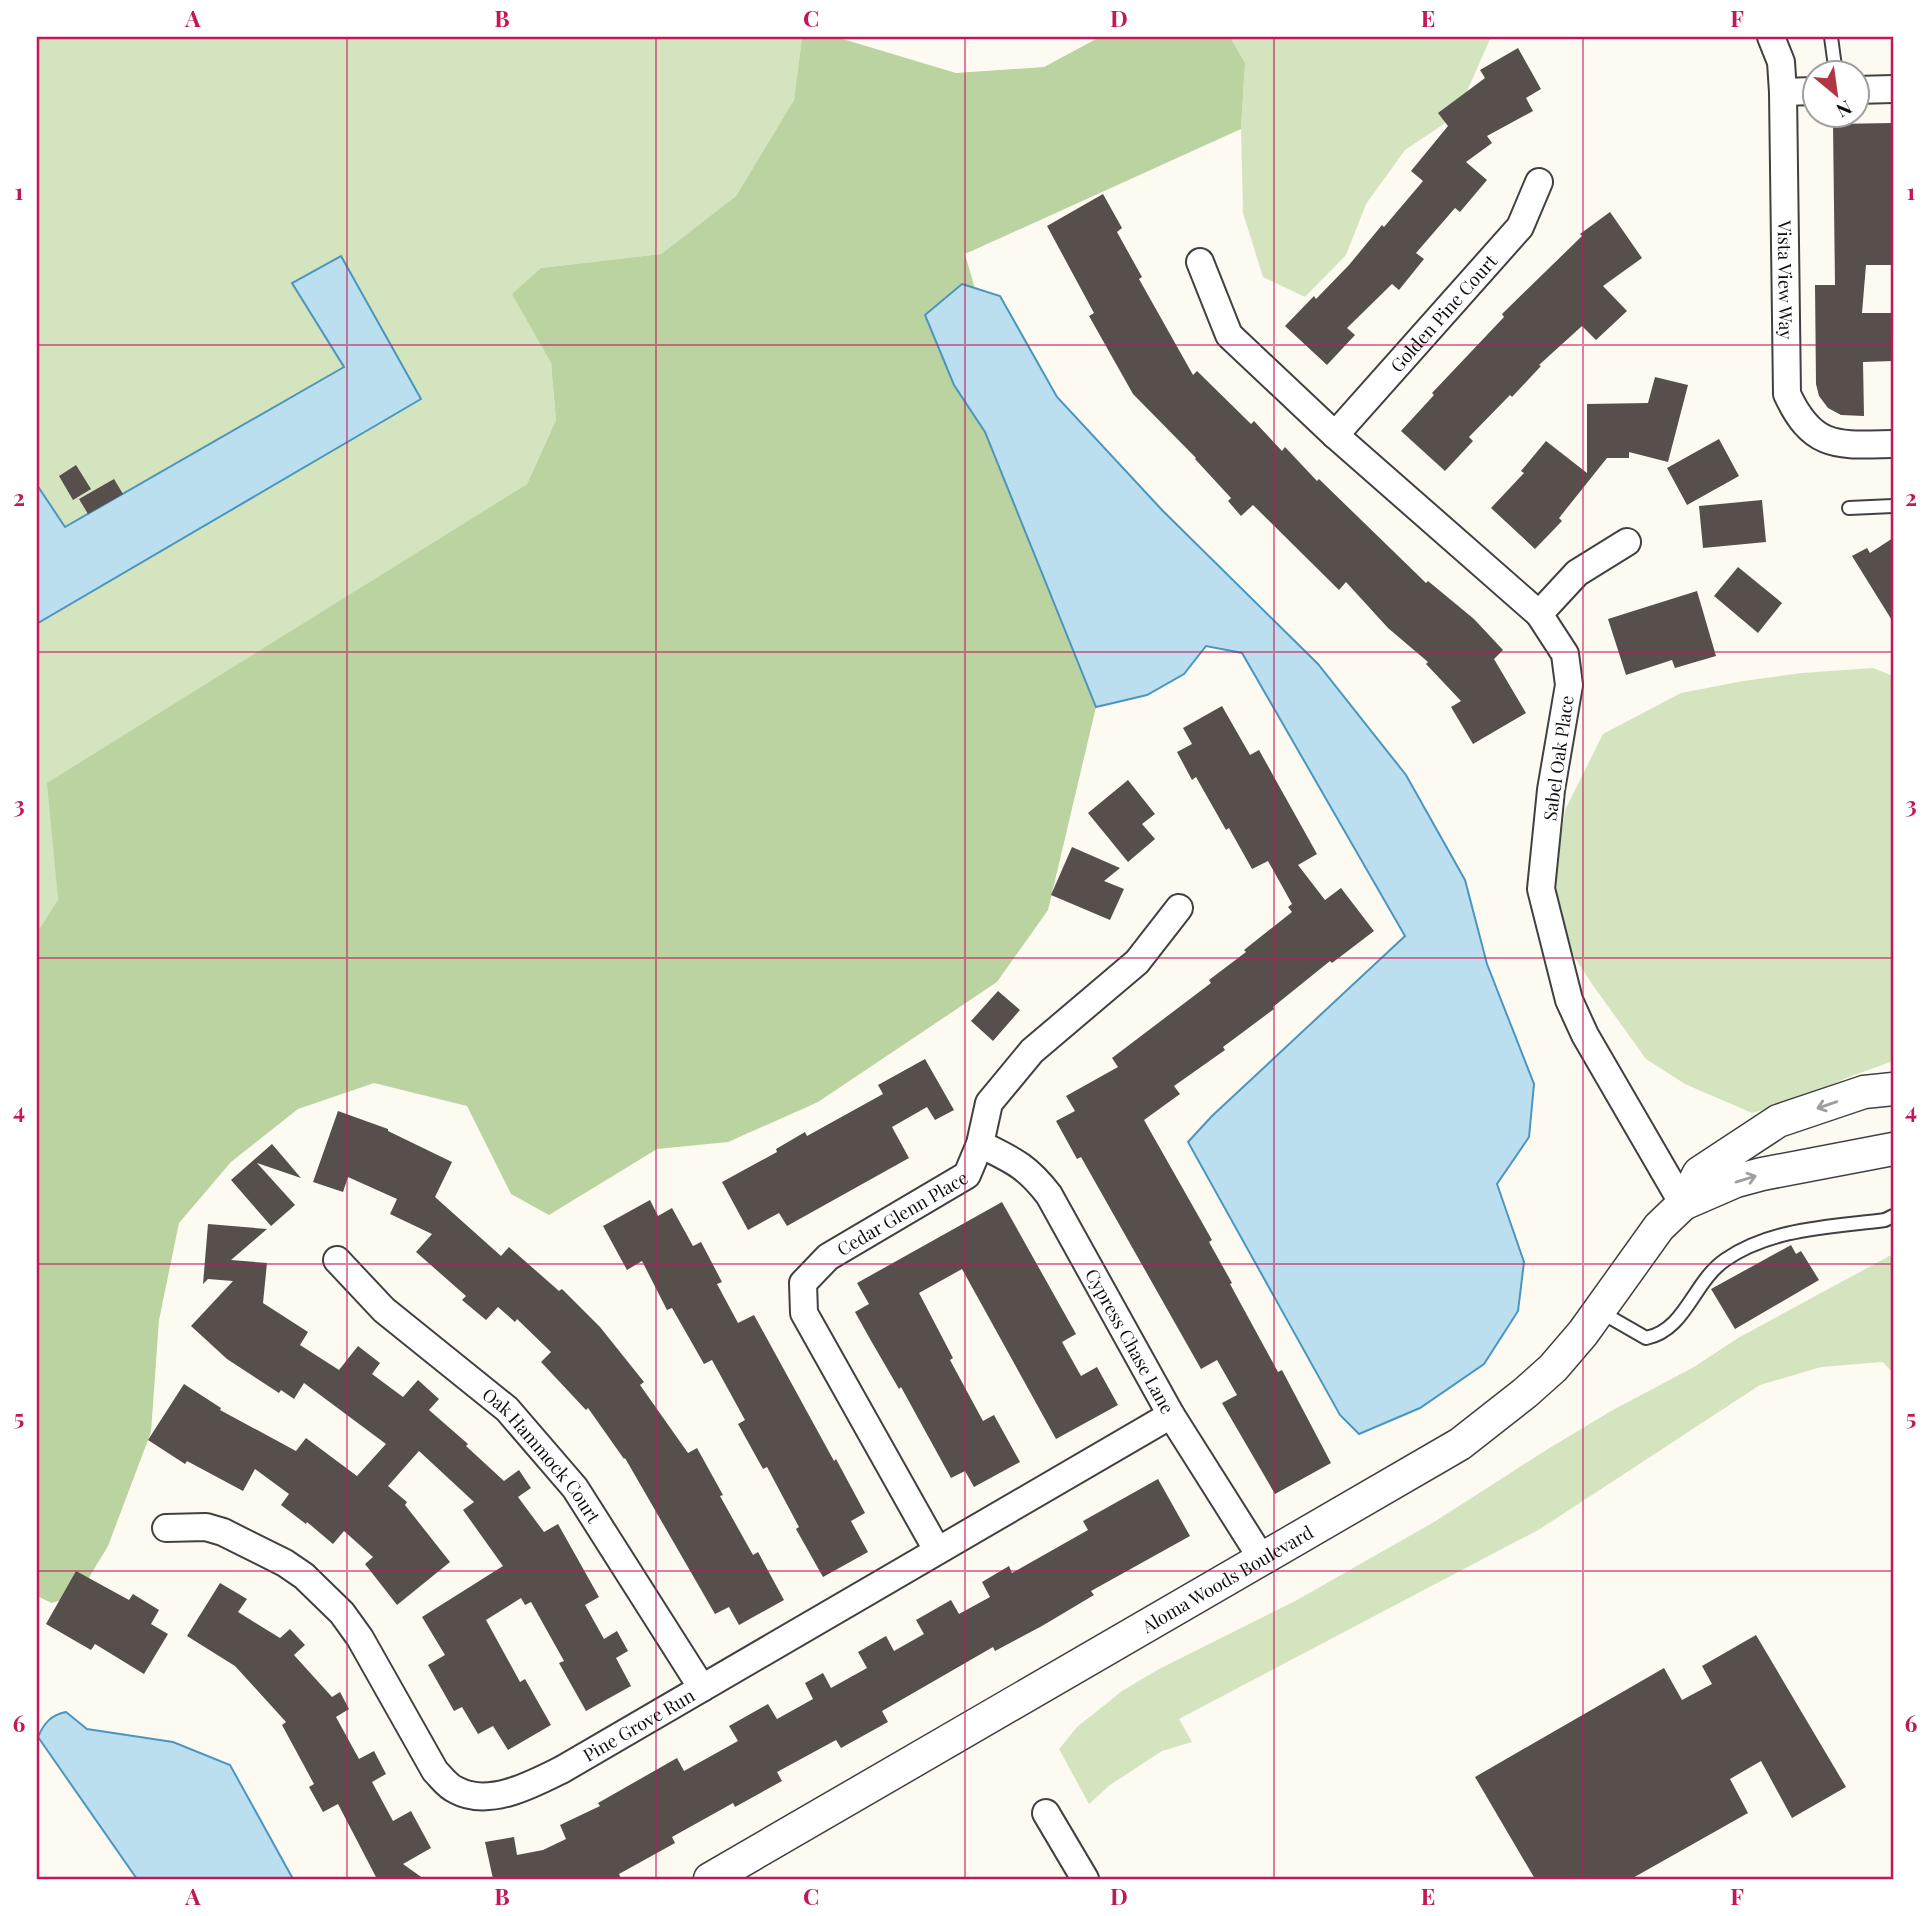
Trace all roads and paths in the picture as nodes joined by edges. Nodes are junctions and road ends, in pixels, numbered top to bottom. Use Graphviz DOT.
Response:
graph roads {
  1 [pos="1772,37"];
  2 [pos="1831,37"];
  3 [pos="1834,60"];
  4 [pos="1893,89"];
  5 [pos="1870,90"];
  6 [pos="1800,91"];
  7 [pos="1783,92"];
  8 [pos="1539,183"];
  9 [pos="1200,262"];
  10 [pos="1335,435"];
  11 [pos="1893,444"];
  12 [pos="1893,506"];
  13 [pos="1849,508"];
  14 [pos="1627,542"];
  15 [pos="1539,614"];
  16 [pos="1179,908"];
  17 [pos="1893,1089"];
  18 [pos="979,1144"];
  19 [pos="1893,1149"];
  20 [pos="1683,1205"];
  21 [pos="1893,1216"];
  22 [pos="337,1260"];
  23 [pos="1599,1311"];
  24 [pos="1171,1415"];
  25 [pos="166,1528"];
  26 [pos="937,1550"];
  27 [pos="1262,1559"];
  28 [pos="702,1688"];
  29 [pos="1046,1813"];
  30 [pos="710,1879"];
  31 [pos="1085,1879"];
  1 -- 7 [label="street, Vista View Way"];
  2 -- 3 [label="lane"];
  4 -- 5 [label="street"];
  6 -- 7 [label="street"];
  7 -- 11 [label="street, Vista View Way"];
  8 -- 10 [label="street, Golden Pine Court"];
  9 -- 10 [label="street, Sabel Oak Place"];
  10 -- 15 [label="street, Sabel Oak Place"];
  12 -- 13 [label="lane"];
  14 -- 15 [label="street"];
  15 -- 20 [label="street, Sabel Oak Place"];
  16 -- 18 [label="street, Cedar Glenn Place"];
  17 -- 20 [label="street, Aloma Woods Boulevard, one-way"];
  18 -- 24 [label="street, Cypress Chase Lane"];
  18 -- 26 [label="street, Cedar Glenn Place"];
  20 -- 19 [label="street, Aloma Woods Boulevard, one-way"];
  20 -- 23 [label="street, Aloma Woods Boulevard"];
  21 -- 23 [label="lane"];
  22 -- 28 [label="street, Oak Hammock Court"];
  23 -- 27 [label="street, Aloma Woods Boulevard"];
  24 -- 26 [label="street, Pine Grove Run"];
  24 -- 27 [label="street, Cypress Chase Lane"];
  25 -- 28 [label="street, Pine Grove Run"];
  26 -- 28 [label="street, Pine Grove Run"];
  27 -- 30 [label="street, Aloma Woods Boulevard"];
  29 -- 31 [label="street"];
}
